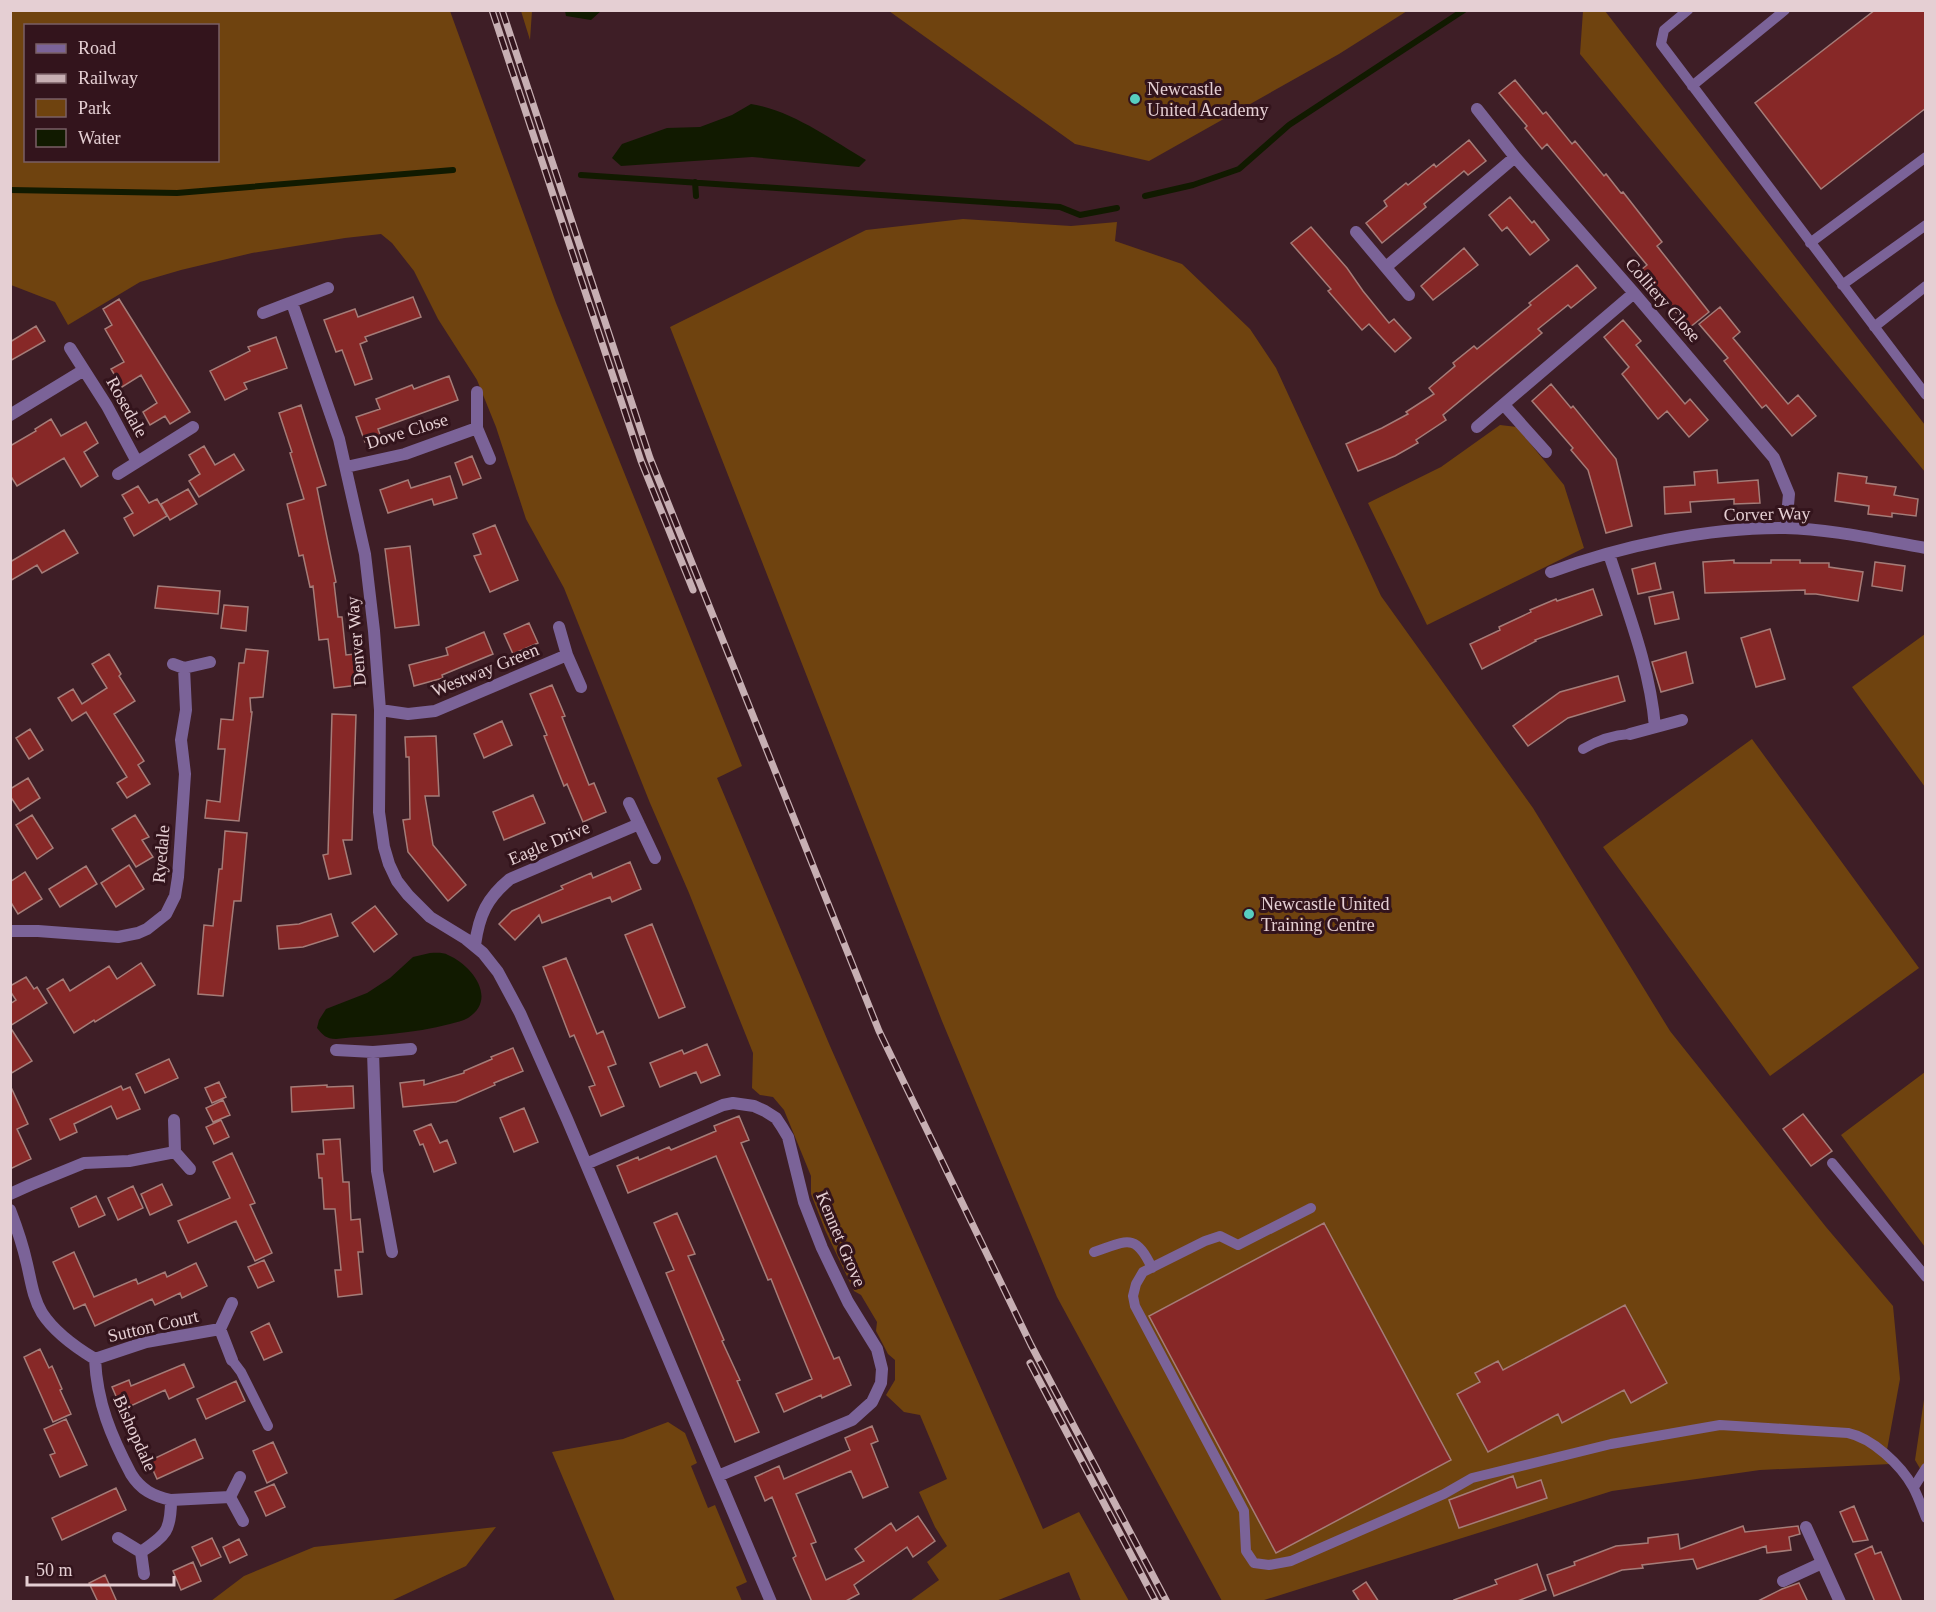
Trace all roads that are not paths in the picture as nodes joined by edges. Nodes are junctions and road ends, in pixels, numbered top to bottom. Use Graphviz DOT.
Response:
graph roads {
  1 [pos="1688,10"];
  2 [pos="1785,10"];
  3 [pos="1692,86"];
  4 [pos="1477,109"];
  5 [pos="1515,157"];
  6 [pos="1926,157"];
  7 [pos="1926,225"];
  8 [pos="1356,232"];
  9 [pos="1810,243"];
  10 [pos="1386,267"];
  11 [pos="1842,285"];
  12 [pos="1926,286"];
  13 [pos="328,288"];
  14 [pos="1634,293"];
  15 [pos="1409,294"];
  16 [pos="292,303"];
  17 [pos="263,313"];
  18 [pos="1874,327"];
  19 [pos="70,348"];
  20 [pos="84,370"];
  21 [pos="477,392"];
  22 [pos="1926,395"];
  23 [pos="1504,405"];
  24 [pos="10,415"];
  25 [pos="194,427"];
  26 [pos="477,428"];
  27 [pos="1477,428"];
  28 [pos="1546,452"];
  29 [pos="490,459"];
  30 [pos="137,462"];
  31 [pos="346,466"];
  32 [pos="118,474"];
  33 [pos="1785,528"];
  34 [pos="1926,548"];
  35 [pos="1609,554"];
  36 [pos="1551,572"];
  37 [pos="559,627"];
  38 [pos="567,655"];
  39 [pos="210,662"];
  40 [pos="581,687"];
  41 [pos="380,710"];
  42 [pos="1682,720"];
  43 [pos="1654,727"];
  44 [pos="1630,734"];
  45 [pos="1583,748"];
  46 [pos="629,802"];
  47 [pos="639,824"];
  48 [pos="655,858"];
  49 [pos="10,931"];
  50 [pos="475,945"];
  51 [pos="411,1049"];
  52 [pos="336,1050"];
  53 [pos="373,1052"];
  54 [pos="174,1120"];
  55 [pos="176,1152"];
  56 [pos="1832,1163"];
  57 [pos="586,1164"];
  58 [pos="190,1170"];
  59 [pos="10,1194"];
  60 [pos="1311,1208"];
  61 [pos="10,1210"];
  62 [pos="392,1252"];
  63 [pos="1094,1252"];
  64 [pos="1152,1268"];
  65 [pos="1926,1277"];
  66 [pos="232,1303"];
  67 [pos="220,1329"];
  68 [pos="94,1359"];
  69 [pos="232,1360"];
  70 [pos="268,1426"];
  71 [pos="1926,1468"];
  72 [pos="718,1476"];
  73 [pos="240,1477"];
  74 [pos="1914,1487"];
  75 [pos="230,1497"];
  76 [pos="171,1500"];
  77 [pos="1926,1518"];
  78 [pos="243,1521"];
  79 [pos="1806,1527"];
  80 [pos="118,1538"];
  81 [pos="141,1552"];
  82 [pos="1822,1563"];
  83 [pos="144,1574"];
  84 [pos="1783,1581"];
  85 [pos="771,1602"];
  86 [pos="1840,1602"];
  1 -- 3 [label="lane"];
  2 -- 3 [label="lane"];
  3 -- 9 [label="lane"];
  4 -- 5 [label="street, Colliery Close"];
  5 -- 10 [label="street"];
  5 -- 14 [label="street, Colliery Close"];
  6 -- 9 [label="lane"];
  7 -- 11 [label="lane"];
  8 -- 10 [label="street"];
  9 -- 11 [label="lane"];
  10 -- 15 [label="street"];
  11 -- 18 [label="lane"];
  12 -- 18 [label="lane"];
  13 -- 16 [label="street"];
  14 -- 23 [label="street"];
  14 -- 33 [label="street, Colliery Close"];
  16 -- 17 [label="street"];
  16 -- 31 [label="street, Denver Way"];
  18 -- 22 [label="lane"];
  19 -- 20 [label="street, Rosedale"];
  20 -- 24 [label="street, Rosedale"];
  20 -- 30 [label="street, Rosedale"];
  21 -- 26 [label="street, Dove Close"];
  23 -- 27 [label="street"];
  23 -- 28 [label="street"];
  25 -- 30 [label="street, Rosedale"];
  26 -- 29 [label="street, Dove Close"];
  26 -- 31 [label="street, Dove Close"];
  30 -- 32 [label="street, Rosedale"];
  31 -- 41 [label="street, Denver Way"];
  33 -- 34 [label="street, Corver Way"];
  33 -- 35 [label="street, Corver Way"];
  35 -- 36 [label="street, Corver Way"];
  35 -- 43 [label="street"];
  37 -- 38 [label="street"];
  38 -- 40 [label="street"];
  38 -- 41 [label="street, Westway Green"];
  39 -- 49 [label="street, Ryedale"];
  41 -- 50 [label="street, Denver Way"];
  42 -- 43 [label="street"];
  43 -- 44 [label="street"];
  44 -- 45 [label="lane"];
  46 -- 47 [label="street"];
  47 -- 48 [label="street"];
  47 -- 50 [label="street, Eagle Drive"];
  50 -- 57 [label="street, Denver Way"];
  51 -- 53 [label="street"];
  52 -- 53 [label="street"];
  53 -- 62 [label="street"];
  54 -- 55 [label="street"];
  55 -- 58 [label="street"];
  55 -- 59 [label="street"];
  56 -- 65 [label="lane"];
  57 -- 72 [label="street, Denver Way"];
  57 -- 72 [label="street, Kennet Grove"];
  60 -- 64 [label="lane"];
  61 -- 68 [label="street"];
  63 -- 64 [label="lane"];
  64 -- 74 [label="lane"];
  66 -- 67 [label="street, Sutton Court"];
  67 -- 68 [label="street, Sutton Court"];
  67 -- 69 [label="street, Sutton Court"];
  68 -- 76 [label="street, Bishopdale"];
  69 -- 70 [label="lane"];
  71 -- 74 [label="lane"];
  72 -- 85 [label="street, Denver Way"];
  73 -- 75 [label="street"];
  74 -- 77 [label="lane"];
  75 -- 76 [label="street, Bishopdale"];
  75 -- 78 [label="street"];
  76 -- 81 [label="street"];
  79 -- 82 [label="street"];
  80 -- 81 [label="street"];
  81 -- 83 [label="street"];
  82 -- 84 [label="street"];
  82 -- 86 [label="street"];
}
